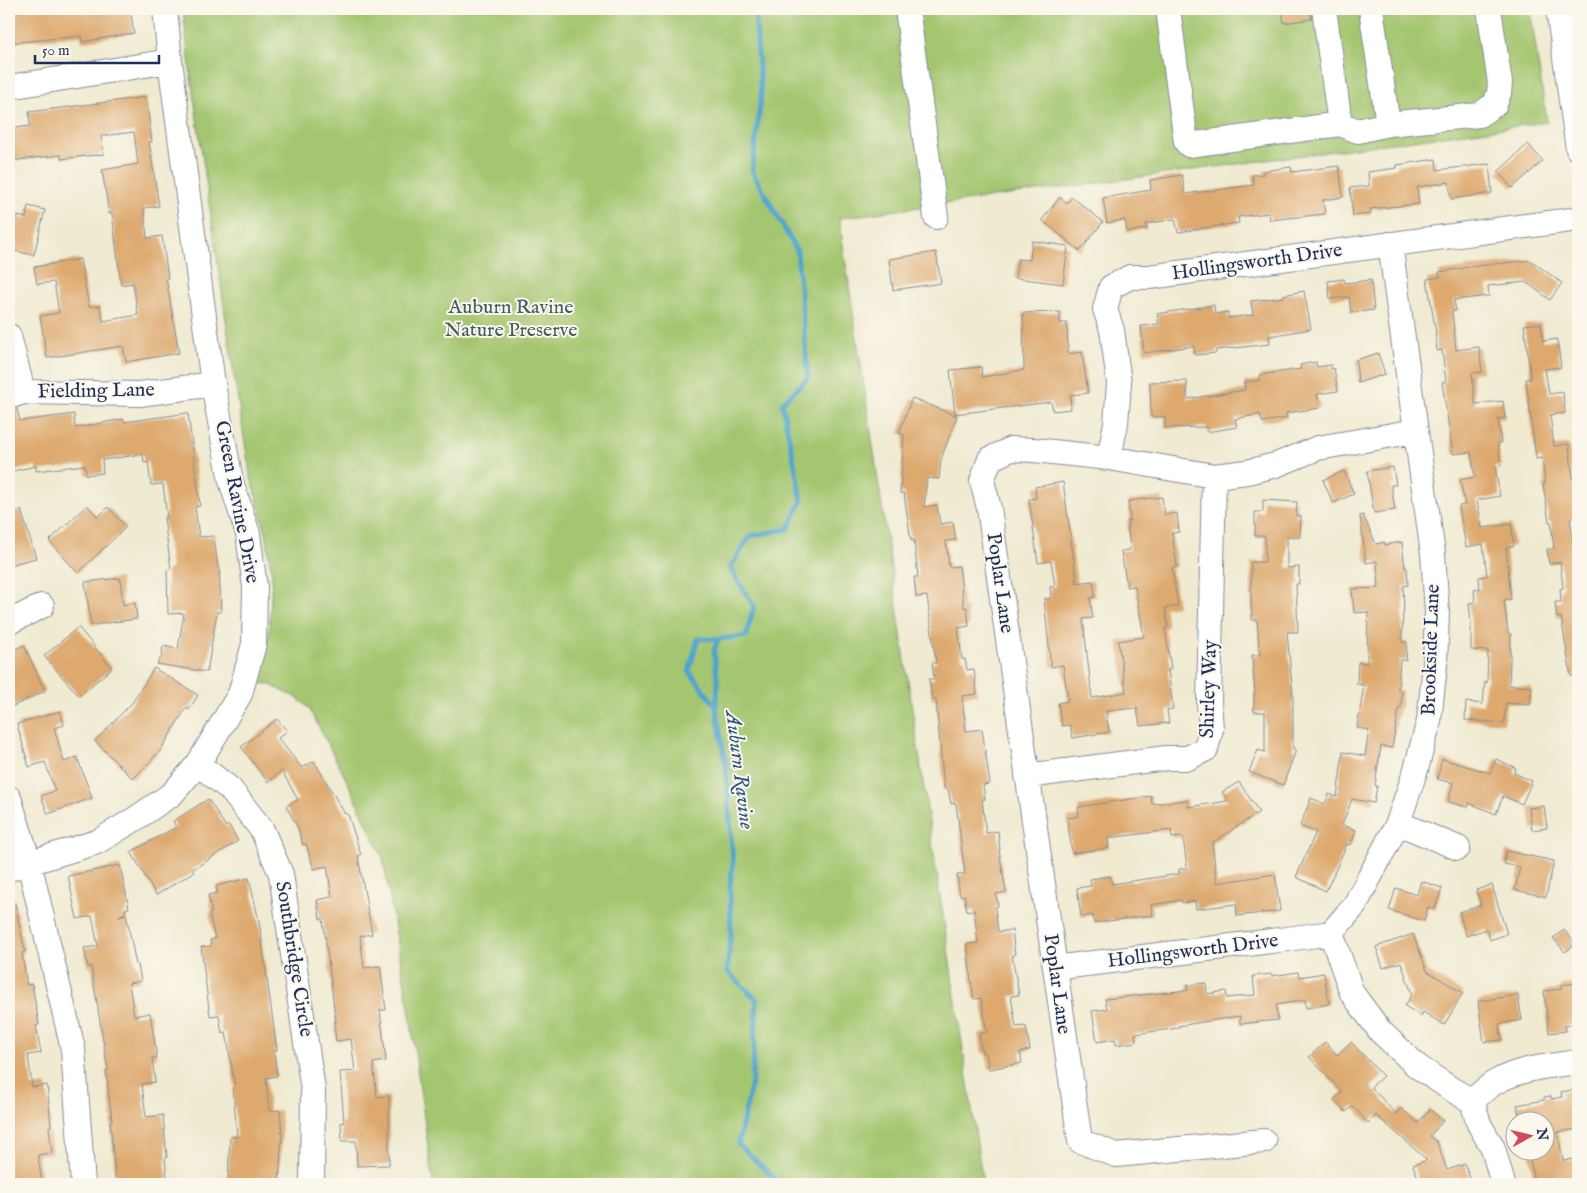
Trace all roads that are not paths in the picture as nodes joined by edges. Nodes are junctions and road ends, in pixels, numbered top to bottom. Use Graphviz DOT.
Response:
graph roads {
  1 [pos="165,9"];
  2 [pos="907,9"];
  3 [pos="1168,9"];
  4 [pos="1324,9"];
  5 [pos="1371,9"];
  6 [pos="1488,9"];
  7 [pos="1558,9"];
  8 [pos="170,61"];
  9 [pos="9,87"];
  10 [pos="1340,124"];
  11 [pos="1388,124"];
  12 [pos="1578,149"];
  13 [pos="936,217"];
  14 [pos="1578,219"];
  15 [pos="1390,244"];
  16 [pos="9,336"];
  17 [pos="213,384"];
  18 [pos="16,394"];
  19 [pos="1416,431"];
  20 [pos="1109,458"];
  21 [pos="1214,476"];
  22 [pos="42,606"];
  23 [pos="9,622"];
  24 [pos="198,764"];
  25 [pos="1027,776"];
  26 [pos="9,798"];
  27 [pos="1398,823"];
  28 [pos="1458,848"];
  29 [pos="19,866"];
  30 [pos="1331,933"];
  31 [pos="1055,968"];
  32 [pos="1578,1062"];
  33 [pos="1472,1101"];
  34 [pos="1264,1141"];
  35 [pos="83,1184"];
  36 [pos="312,1184"];
  37 [pos="1503,1184"];
  1 -- 8 [label="street, Green Ravine Drive"];
  2 -- 13 [label="street"];
  3 -- 10 [label="street"];
  4 -- 10 [label="street"];
  5 -- 11 [label="street"];
  6 -- 11 [label="street"];
  7 -- 12 [label="street"];
  8 -- 9 [label="street"];
  8 -- 17 [label="street, Green Ravine Drive"];
  10 -- 11 [label="street"];
  14 -- 15 [label="street, Hollingsworth Drive"];
  15 -- 19 [label="street, Brookside Lane"];
  15 -- 20 [label="street, Hollingsworth Drive"];
  16 -- 18 [label="street"];
  17 -- 18 [label="street, Fielding Lane"];
  17 -- 24 [label="street, Green Ravine Drive"];
  19 -- 21 [label="street, Poplar Lane"];
  19 -- 27 [label="street, Brookside Lane"];
  20 -- 21 [label="street, Poplar Lane"];
  20 -- 25 [label="street, Poplar Lane"];
  21 -- 25 [label="street, Shirley Way"];
  22 -- 23 [label="street"];
  24 -- 29 [label="street, Green Ravine Drive"];
  24 -- 36 [label="street, Southbridge Circle"];
  25 -- 31 [label="street, Poplar Lane"];
  26 -- 29 [label="street"];
  27 -- 28 [label="street"];
  27 -- 30 [label="street, Brookside Lane"];
  29 -- 35 [label="street"];
  30 -- 31 [label="street, Hollingsworth Drive"];
  30 -- 33 [label="street"];
  31 -- 34 [label="street, Poplar Lane"];
  32 -- 33 [label="street"];
  33 -- 37 [label="street"];
}
